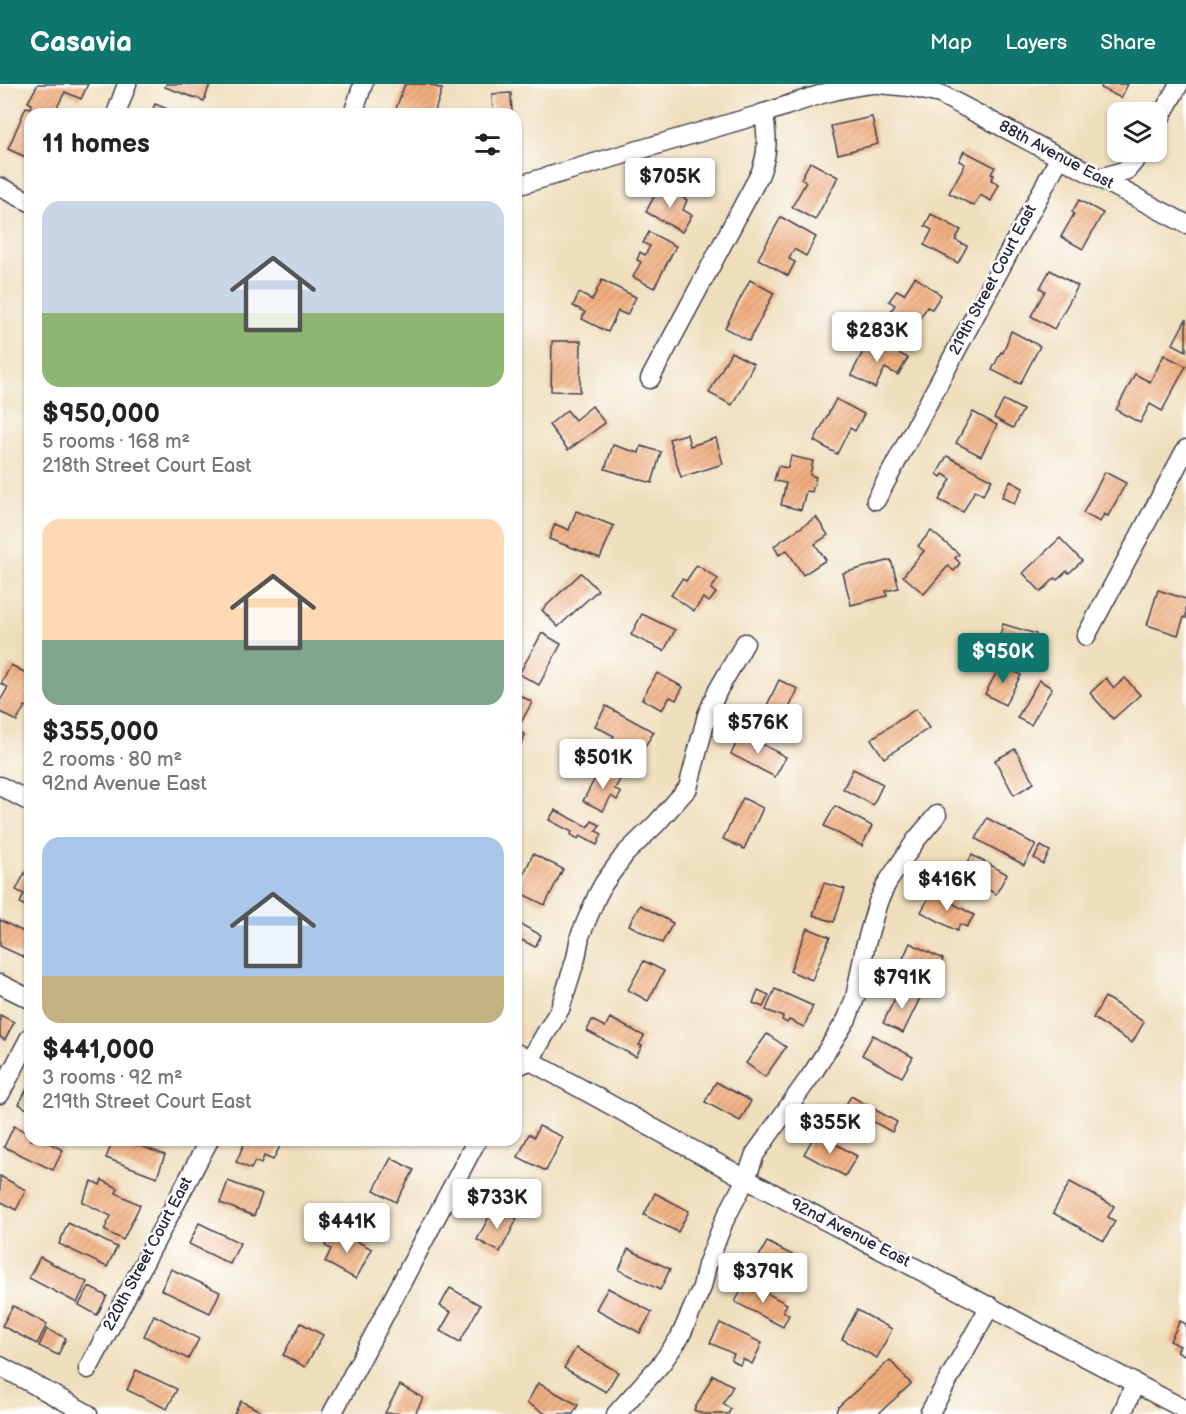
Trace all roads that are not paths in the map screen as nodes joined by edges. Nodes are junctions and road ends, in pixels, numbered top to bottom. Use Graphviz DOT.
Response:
graph roads {
  1 [pos="127,84"];
  2 [pos="363,84"];
  3 [pos="876,84"];
  4 [pos="1179,84"];
  5 [pos="1167,105"];
  6 [pos="118,108"];
  7 [pos="355,108"];
  8 [pos="764,113"];
  9 [pos="1060,157"];
  10 [pos="1134,162"];
  11 [pos="1100,178"];
  12 [pos="522,184"];
  13 [pos="0,187"];
  14 [pos="24,199"];
  15 [pos="1186,224"];
  16 [pos="650,379"];
  17 [pos="1186,449"];
  18 [pos="876,500"];
  19 [pos="1086,636"];
  20 [pos="745,643"];
  21 [pos="0,786"];
  22 [pos="24,799"];
  23 [pos="937,815"];
  24 [pos="0,984"];
  25 [pos="24,996"];
  26 [pos="24,1048"];
  27 [pos="522,1059"];
  28 [pos="522,1061"];
  29 [pos="0,1094"];
  30 [pos="206,1146"];
  31 [pos="474,1146"];
  32 [pos="746,1179"];
  33 [pos="990,1305"];
  34 [pos="0,1366"];
  35 [pos="87,1369"];
  36 [pos="1136,1383"];
  37 [pos="1186,1410"];
  38 [pos="88,1414"];
  39 [pos="332,1414"];
  40 [pos="616,1414"];
  41 [pos="929,1414"];
  42 [pos="1122,1414"];
  1 -- 6 [label="street"];
  2 -- 7 [label="street"];
  3 -- 8 [label="street, 88th Avenue East"];
  3 -- 9 [label="street, 88th Avenue East"];
  4 -- 5 [label="street"];
  8 -- 12 [label="street, 88th Avenue East"];
  8 -- 16 [label="street"];
  9 -- 11 [label="street, 88th Avenue East"];
  9 -- 18 [label="street, 219th Street Court East"];
  10 -- 11 [label="street"];
  11 -- 15 [label="street, 88th Avenue East"];
  13 -- 14 [label="street"];
  17 -- 19 [label="street"];
  20 -- 27 [label="street"];
  21 -- 22 [label="street"];
  23 -- 32 [label="street"];
  24 -- 25 [label="street"];
  26 -- 29 [label="street"];
  28 -- 32 [label="street, 92nd Avenue East"];
  30 -- 35 [label="street, 220th Street Court East"];
  31 -- 39 [label="street"];
  32 -- 33 [label="street, 92nd Avenue East"];
  32 -- 40 [label="street"];
  33 -- 36 [label="street, 92nd Avenue East"];
  33 -- 41 [label="street"];
  34 -- 38 [label="street"];
  36 -- 37 [label="street, 92nd Avenue East"];
  36 -- 42 [label="street"];
}
